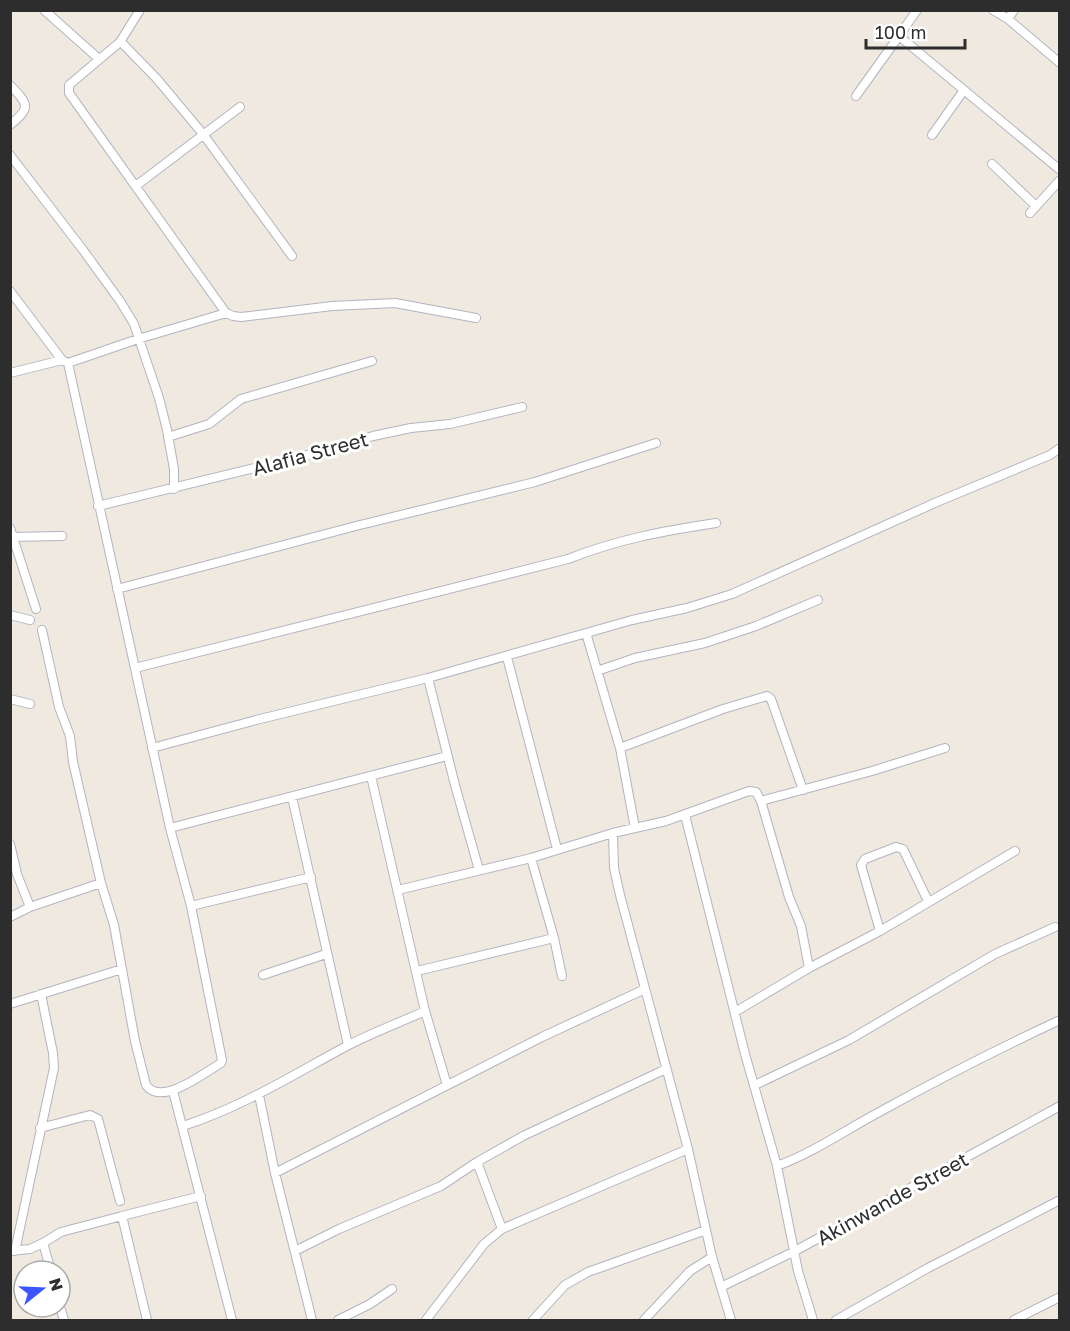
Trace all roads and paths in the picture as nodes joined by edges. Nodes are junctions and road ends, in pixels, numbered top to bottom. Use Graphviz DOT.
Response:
graph roads {
  1 [pos="44,10"];
  2 [pos="140,10"];
  3 [pos="917,10"];
  4 [pos="993,10"];
  5 [pos="1014,10"];
  6 [pos="1008,19"];
  7 [pos="899,36"];
  8 [pos="120,42"];
  9 [pos="99,59"];
  10 [pos="1059,63"];
  11 [pos="10,85"];
  12 [pos="964,90"];
  13 [pos="856,96"];
  14 [pos="240,107"];
  15 [pos="10,125"];
  16 [pos="203,134"];
  17 [pos="932,135"];
  18 [pos="10,155"];
  19 [pos="992,164"];
  20 [pos="1059,170"];
  21 [pos="1059,180"];
  22 [pos="137,185"];
  23 [pos="1036,206"];
  24 [pos="1030,213"];
  25 [pos="292,256"];
  26 [pos="10,291"];
  27 [pos="226,313"];
  28 [pos="476,318"];
  29 [pos="138,339"];
  30 [pos="372,361"];
  31 [pos="65,362"];
  32 [pos="10,373"];
  33 [pos="522,407"];
  34 [pos="168,437"];
  35 [pos="656,443"];
  36 [pos="1059,448"];
  37 [pos="174,489"];
  38 [pos="99,506"];
  39 [pos="716,523"];
  40 [pos="10,528"];
  41 [pos="62,536"];
  42 [pos="12,538"];
  43 [pos="117,589"];
  44 [pos="818,600"];
  45 [pos="36,609"];
  46 [pos="10,615"];
  47 [pos="30,620"];
  48 [pos="42,630"];
  49 [pos="586,633"];
  50 [pos="507,657"];
  51 [pos="135,668"];
  52 [pos="597,671"];
  53 [pos="428,678"];
  54 [pos="10,699"];
  55 [pos="30,704"];
  56 [pos="152,748"];
  57 [pos="620,748"];
  58 [pos="945,748"];
  59 [pos="447,756"];
  60 [pos="371,776"];
  61 [pos="803,790"];
  62 [pos="292,797"];
  63 [pos="761,801"];
  64 [pos="685,815"];
  65 [pos="170,828"];
  66 [pos="635,828"];
  67 [pos="613,833"];
  68 [pos="10,844"];
  69 [pos="558,849"];
  70 [pos="1015,851"];
  71 [pos="531,858"];
  72 [pos="479,870"];
  73 [pos="311,877"];
  74 [pos="101,883"];
  75 [pos="398,890"];
  76 [pos="928,901"];
  77 [pos="191,906"];
  78 [pos="30,907"];
  79 [pos="10,917"];
  80 [pos="1055,927"];
  81 [pos="880,931"];
  82 [pos="554,938"];
  83 [pos="326,954"];
  84 [pos="809,968"];
  85 [pos="122,969"];
  86 [pos="417,971"];
  87 [pos="263,975"];
  88 [pos="562,976"];
  89 [pos="645,989"];
  90 [pos="41,994"];
  91 [pos="10,1004"];
  92 [pos="425,1011"];
  93 [pos="735,1012"];
  94 [pos="1059,1020"];
  95 [pos="348,1045"];
  96 [pos="666,1069"];
  97 [pos="447,1085"];
  98 [pos="755,1085"];
  99 [pos="173,1091"];
  100 [pos="259,1095"];
  101 [pos="1059,1106"];
  102 [pos="183,1126"];
  103 [pos="40,1128"];
  104 [pos="688,1149"];
  105 [pos="477,1162"];
  106 [pos="777,1166"];
  107 [pos="275,1173"];
  108 [pos="201,1197"];
  109 [pos="1059,1200"];
  110 [pos="120,1201"];
  111 [pos="122,1216"];
  112 [pos="502,1229"];
  113 [pos="706,1230"];
  114 [pos="43,1243"];
  115 [pos="13,1251"];
  116 [pos="295,1251"];
  117 [pos="795,1251"];
  118 [pos="712,1257"];
  119 [pos="48,1259"];
  120 [pos="722,1287"];
  121 [pos="392,1288"];
  122 [pos="1059,1297"];
  123 [pos="147,1320"];
  124 [pos="232,1320"];
  125 [pos="312,1320"];
  126 [pos="338,1320"];
  127 [pos="426,1320"];
  128 [pos="533,1320"];
  129 [pos="644,1320"];
  130 [pos="731,1320"];
  131 [pos="813,1320"];
  132 [pos="836,1320"];
  133 [pos="1014,1320"];
  1 -- 9 [label="street"];
  2 -- 8 [label="street"];
  3 -- 7 [label="street"];
  4 -- 6 [label="street"];
  5 -- 6 [label="street"];
  6 -- 10 [label="street"];
  7 -- 12 [label="street"];
  7 -- 13 [label="street"];
  8 -- 9 [label="street"];
  8 -- 16 [label="street"];
  9 -- 22 [label="street"];
  11 -- 15 [label="street"];
  12 -- 17 [label="street"];
  12 -- 20 [label="street"];
  14 -- 16 [label="street"];
  16 -- 22 [label="street"];
  16 -- 25 [label="street"];
  18 -- 29 [label="street"];
  19 -- 23 [label="street"];
  21 -- 23 [label="street"];
  22 -- 27 [label="street"];
  23 -- 24 [label="street"];
  26 -- 31 [label="street"];
  27 -- 28 [label="street"];
  27 -- 29 [label="street"];
  29 -- 31 [label="street"];
  29 -- 34 [label="street"];
  30 -- 34 [label="street"];
  31 -- 32 [label="street"];
  31 -- 38 [label="street"];
  33 -- 37 [label="street, Alafia Street"];
  34 -- 37 [label="street"];
  35 -- 43 [label="street"];
  36 -- 49 [label="street"];
  37 -- 38 [label="street, Alafia Street"];
  38 -- 43 [label="street"];
  39 -- 51 [label="street"];
  40 -- 42 [label="street"];
  41 -- 42 [label="street"];
  42 -- 45 [label="street"];
  43 -- 51 [label="street"];
  44 -- 52 [label="street"];
  46 -- 47 [label="street"];
  48 -- 74 [label="street"];
  49 -- 50 [label="street"];
  49 -- 52 [label="street"];
  50 -- 53 [label="street"];
  50 -- 69 [label="street"];
  51 -- 56 [label="street"];
  52 -- 57 [label="street"];
  53 -- 56 [label="street"];
  53 -- 59 [label="street"];
  54 -- 55 [label="street"];
  56 -- 65 [label="street"];
  57 -- 61 [label="street"];
  57 -- 66 [label="street"];
  58 -- 61 [label="street"];
  59 -- 60 [label="street"];
  59 -- 72 [label="street"];
  60 -- 62 [label="street"];
  60 -- 75 [label="street"];
  61 -- 63 [label="street"];
  62 -- 65 [label="street"];
  62 -- 73 [label="street"];
  63 -- 64 [label="street"];
  63 -- 84 [label="street"];
  64 -- 66 [label="street"];
  64 -- 93 [label="street"];
  65 -- 77 [label="street"];
  66 -- 67 [label="street"];
  67 -- 69 [label="street"];
  67 -- 89 [label="street"];
  68 -- 78 [label="street"];
  69 -- 71 [label="street"];
  70 -- 76 [label="street"];
  71 -- 72 [label="street"];
  71 -- 82 [label="street"];
  72 -- 75 [label="street"];
  73 -- 77 [label="street"];
  73 -- 83 [label="street"];
  74 -- 78 [label="street"];
  74 -- 85 [label="street"];
  75 -- 86 [label="street"];
  76 -- 81 [label="street"];
  76 -- 81 [label="street"];
  77 -- 99 [label="street"];
  78 -- 79 [label="street"];
  80 -- 98 [label="street"];
  81 -- 84 [label="street"];
  82 -- 86 [label="street"];
  82 -- 88 [label="street"];
  83 -- 87 [label="street"];
  83 -- 95 [label="street"];
  84 -- 93 [label="street"];
  85 -- 90 [label="street"];
  85 -- 99 [label="street"];
  86 -- 92 [label="street"];
  89 -- 96 [label="street"];
  89 -- 97 [label="street"];
  90 -- 91 [label="street"];
  90 -- 103 [label="street"];
  92 -- 95 [label="street"];
  92 -- 97 [label="street"];
  93 -- 98 [label="street"];
  94 -- 106 [label="street"];
  95 -- 100 [label="street"];
  96 -- 104 [label="street"];
  96 -- 105 [label="street"];
  97 -- 107 [label="street"];
  98 -- 106 [label="street"];
  99 -- 102 [label="street"];
  100 -- 102 [label="street"];
  100 -- 107 [label="street"];
  101 -- 117 [label="street, Akinwande Street"];
  102 -- 108 [label="street"];
  103 -- 110 [label="street"];
  103 -- 115 [label="street"];
  104 -- 112 [label="street"];
  104 -- 113 [label="street"];
  105 -- 112 [label="street"];
  105 -- 116 [label="street"];
  106 -- 117 [label="street"];
  107 -- 116 [label="street"];
  108 -- 111 [label="street"];
  108 -- 124 [label="street"];
  109 -- 132 [label="street"];
  111 -- 114 [label="street"];
  111 -- 123 [label="street"];
  112 -- 127 [label="street"];
  113 -- 118 [label="street"];
  113 -- 128 [label="street"];
  114 -- 115 [label="street"];
  114 -- 119 [label="street"];
  116 -- 125 [label="street"];
  117 -- 120 [label="street, Akinwande Street"];
  117 -- 131 [label="street"];
  118 -- 120 [label="street"];
  118 -- 129 [label="street"];
  120 -- 130 [label="street"];
  121 -- 126 [label="street"];
  122 -- 133 [label="street"];
}
